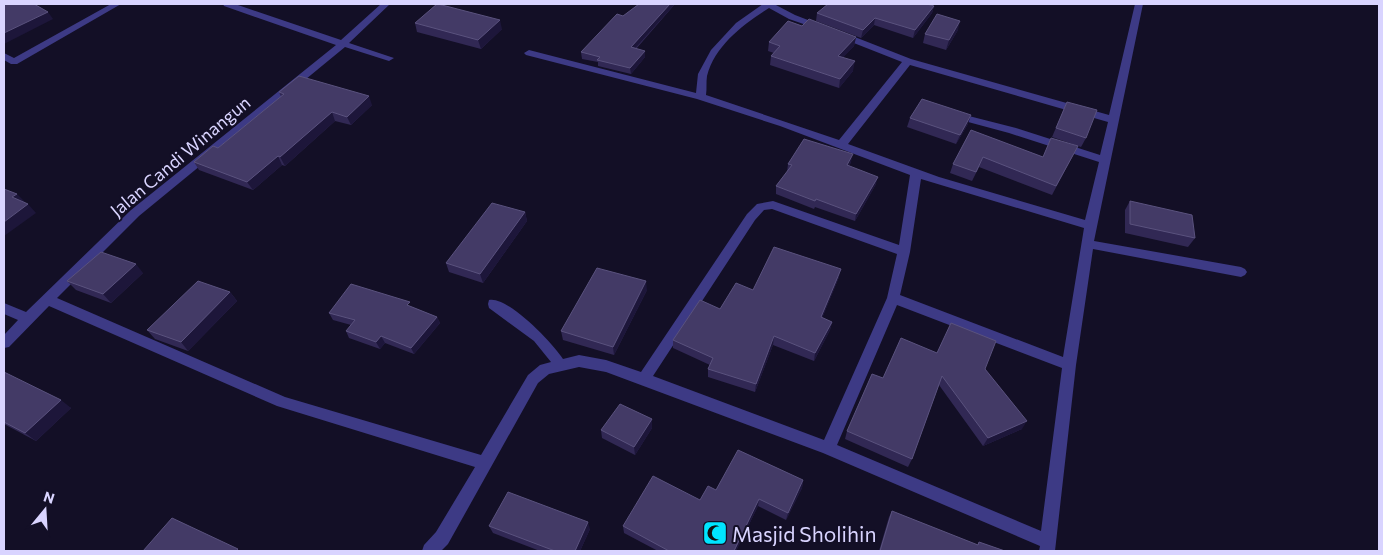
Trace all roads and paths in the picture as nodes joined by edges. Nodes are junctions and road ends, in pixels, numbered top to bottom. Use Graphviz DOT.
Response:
graph roads {
  1 [pos="117,4"];
  2 [pos="227,4"];
  3 [pos="386,4"];
  4 [pos="768,4"];
  5 [pos="1139,4"];
  6 [pos="343,44"];
  7 [pos="529,53"];
  8 [pos="4,56"];
  9 [pos="389,58"];
  10 [pos="908,61"];
  11 [pos="14,62"];
  12 [pos="4,69"];
  13 [pos="701,97"];
  14 [pos="961,117"];
  15 [pos="1114,120"];
  16 [pos="841,145"];
  17 [pos="1105,160"];
  18 [pos="916,173"];
  19 [pos="1090,226"];
  20 [pos="1087,244"];
  21 [pos="904,252"];
  22 [pos="1241,272"];
  23 [pos="893,298"];
  24 [pos="48,300"];
  25 [pos="494,304"];
  26 [pos="4,308"];
  27 [pos="28,319"];
  28 [pos="4,343"];
  29 [pos="560,364"];
  30 [pos="1069,366"];
  31 [pos="644,379"];
  32 [pos="828,448"];
  33 [pos="486,462"];
  34 [pos="1048,547"];
  35 [pos="430,551"];
  1 -- 11 [label="street"];
  2 -- 6 [label="street"];
  3 -- 6 [label="street, Jalan Candi Winangun"];
  4 -- 10 [label="street"];
  4 -- 13 [label="street"];
  5 -- 15 [label="street"];
  6 -- 9 [label="street"];
  6 -- 24 [label="street, Jalan Candi Winangun"];
  7 -- 13 [label="street"];
  8 -- 11 [label="street"];
  10 -- 15 [label="street"];
  10 -- 16 [label="street"];
  11 -- 12 [label="street"];
  13 -- 16 [label="street"];
  14 -- 17 [label="street"];
  15 -- 17 [label="street"];
  16 -- 18 [label="street"];
  17 -- 19 [label="street"];
  18 -- 19 [label="street"];
  18 -- 21 [label="street"];
  19 -- 20 [label="street"];
  20 -- 22 [label="street"];
  20 -- 30 [label="street"];
  21 -- 23 [label="street"];
  21 -- 31 [label="street"];
  23 -- 30 [label="street"];
  23 -- 32 [label="street"];
  24 -- 27 [label="street, Jalan Candi Winangun"];
  24 -- 33 [label="street"];
  25 -- 29 [label="street"];
  26 -- 27 [label="street"];
  27 -- 28 [label="street, Jalan Candi Winangun"];
  29 -- 31 [label="street"];
  29 -- 33 [label="street"];
  30 -- 34 [label="street"];
  31 -- 32 [label="street"];
  32 -- 34 [label="street"];
  33 -- 35 [label="street"];
}
